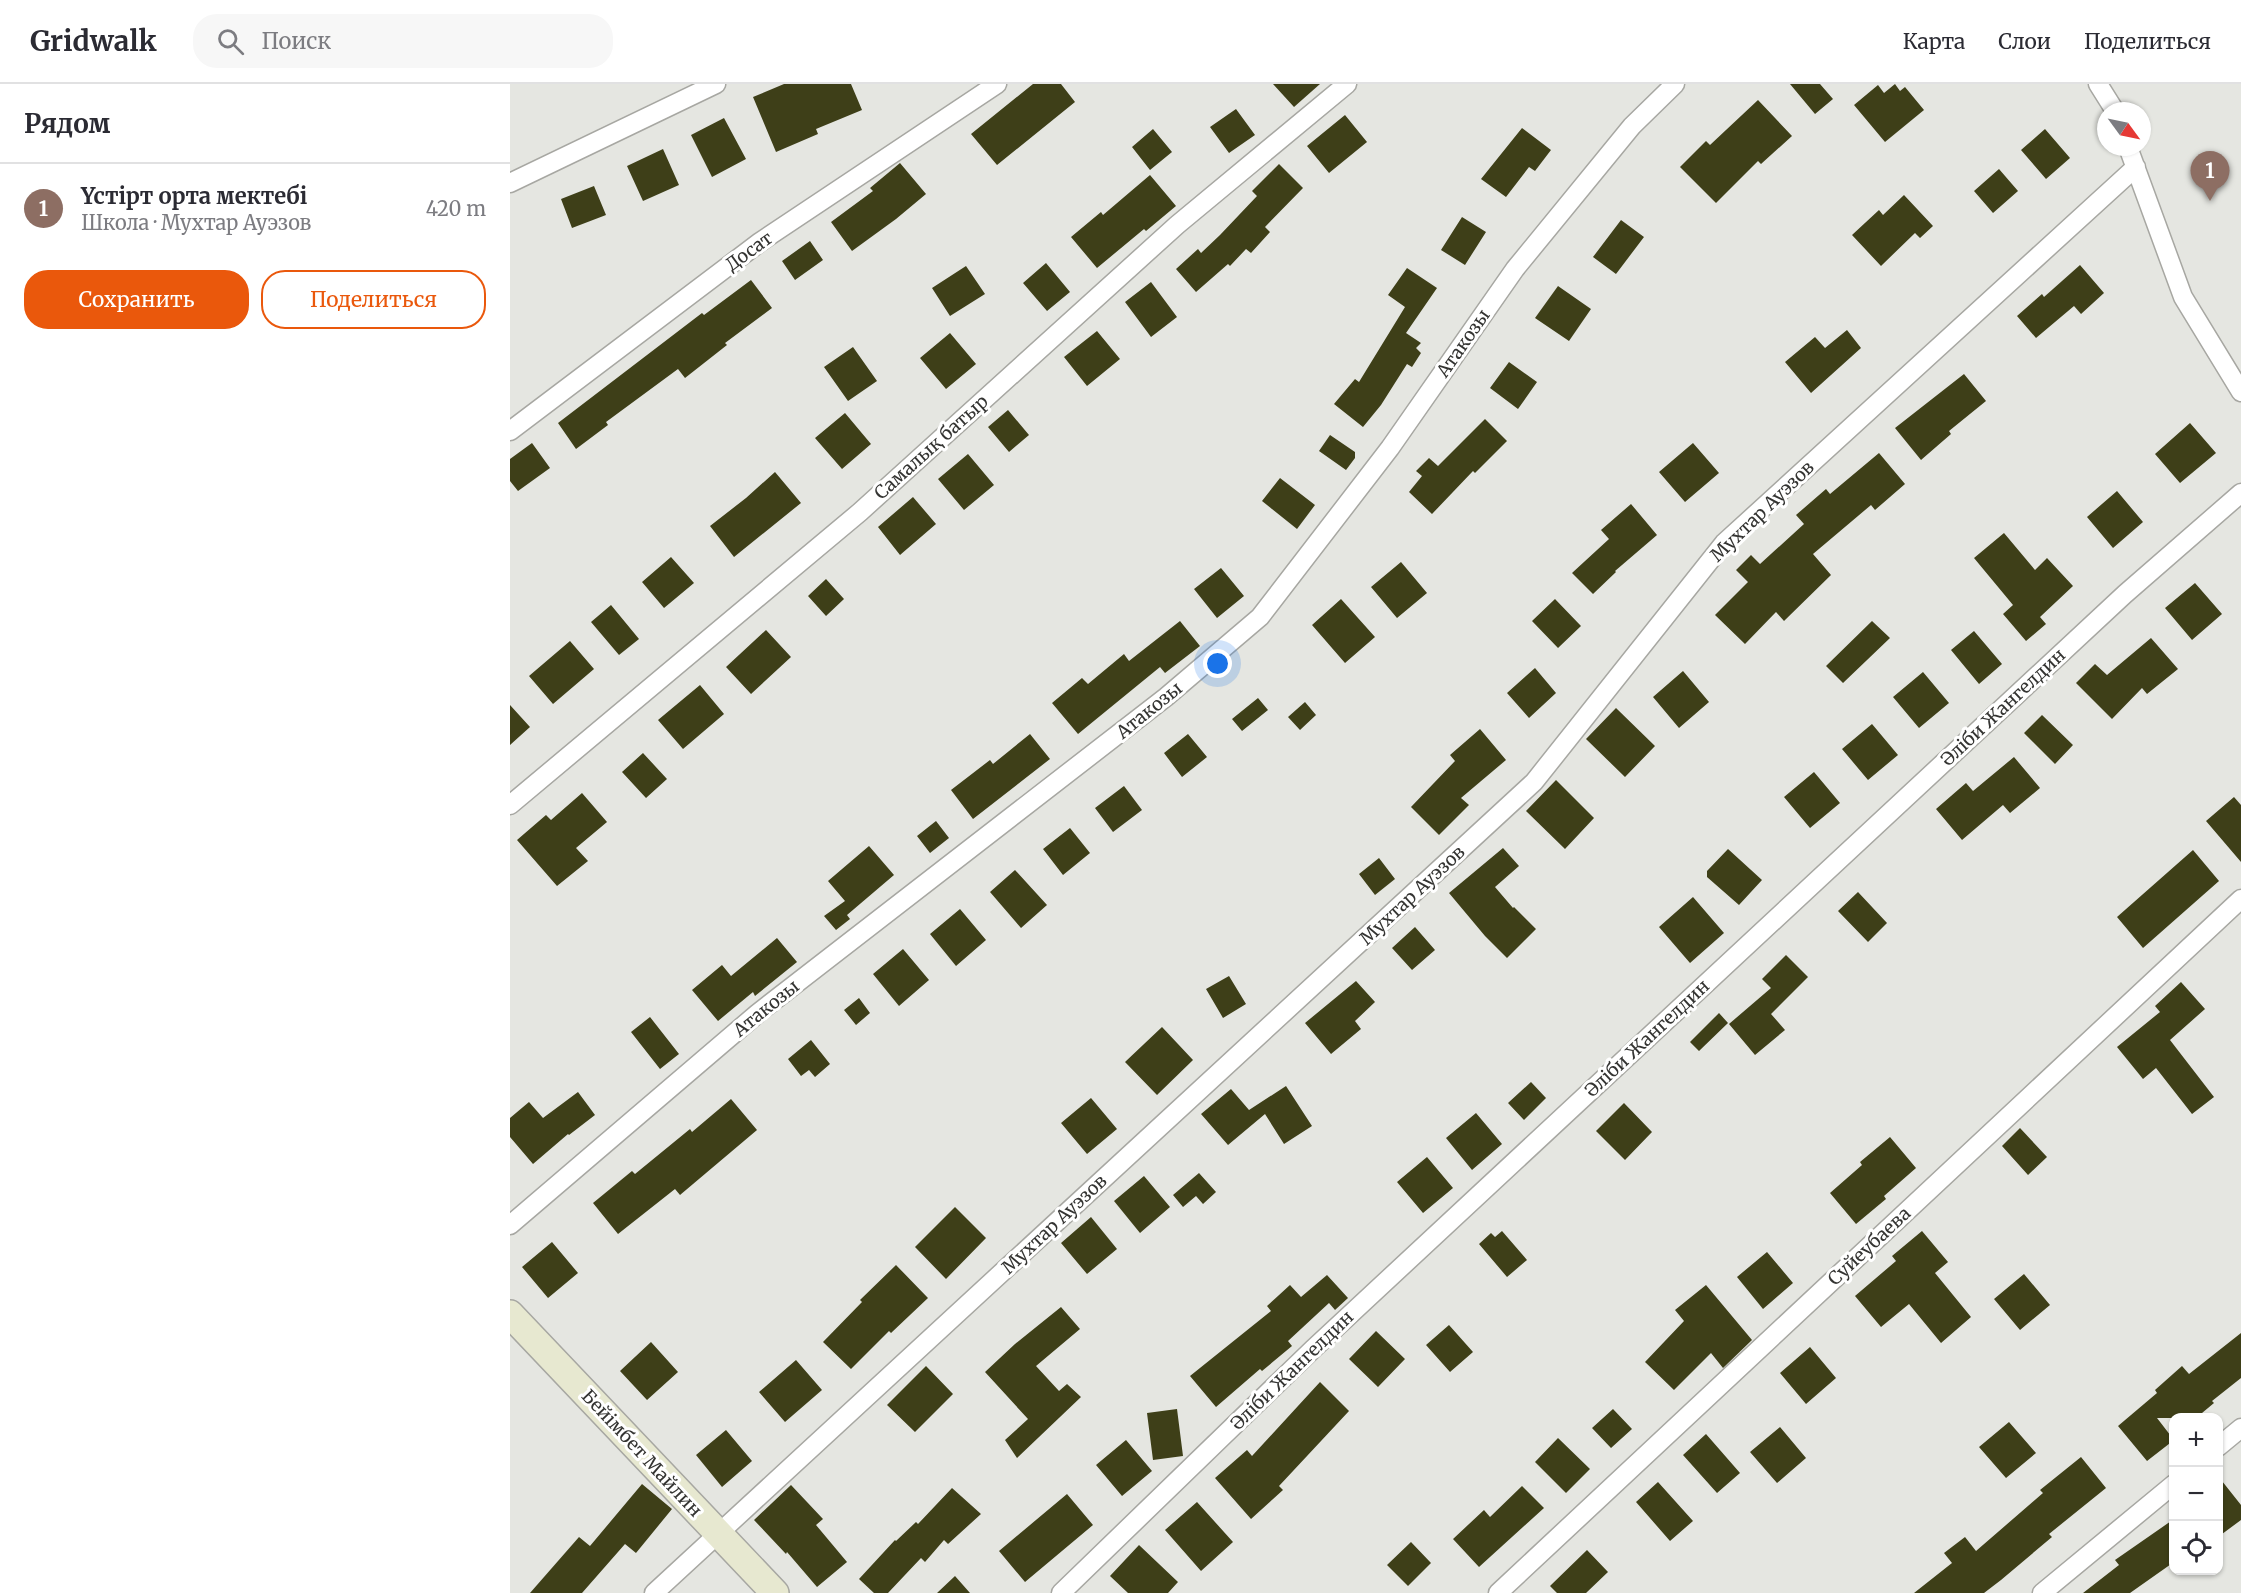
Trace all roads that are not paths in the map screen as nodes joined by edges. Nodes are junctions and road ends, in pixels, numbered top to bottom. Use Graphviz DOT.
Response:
graph roads {
  1 [pos="716,84"];
  2 [pos="997,84"];
  3 [pos="1347,84"];
  4 [pos="1675,84"];
  5 [pos="2098,84"];
  6 [pos="1654,91"];
  7 [pos="2109,102"];
  8 [pos="2132,156"];
  9 [pos="2136,167"];
  10 [pos="510,183"];
  11 [pos="2241,392"];
  12 [pos="510,431"];
  13 [pos="2241,493"];
  14 [pos="510,805"];
  15 [pos="2241,899"];
  16 [pos="510,1225"];
  17 [pos="510,1314"];
  18 [pos="2241,1428"];
  19 [pos="2223,1443"];
  20 [pos="2169,1488"];
  21 [pos="718,1533"];
  22 [pos="654,1593"];
  23 [pos="775,1593"];
  24 [pos="1061,1593"];
  25 [pos="1498,1593"];
  26 [pos="2042,1593"];
  1 -- 10 [label="street"];
  2 -- 12 [label="street, Досат"];
  3 -- 14 [label="street, Самалық батыр"];
  4 -- 6 [label="street, Атакозы"];
  5 -- 7 [label="street"];
  6 -- 16 [label="street, Атакозы"];
  8 -- 9 [label="street"];
  9 -- 11 [label="street"];
  9 -- 21 [label="street, Мухтар Ауэзов"];
  13 -- 24 [label="street, Әліби Жангелдин"];
  15 -- 25 [label="street, Суйеубаева"];
  17 -- 21 [label="street, Бейімбет Майлин"];
  18 -- 19 [label="street"];
  20 -- 26 [label="street"];
  21 -- 22 [label="street, Мухтар Ауэзов"];
  21 -- 23 [label="street, Бейімбет Майлин"];
}
